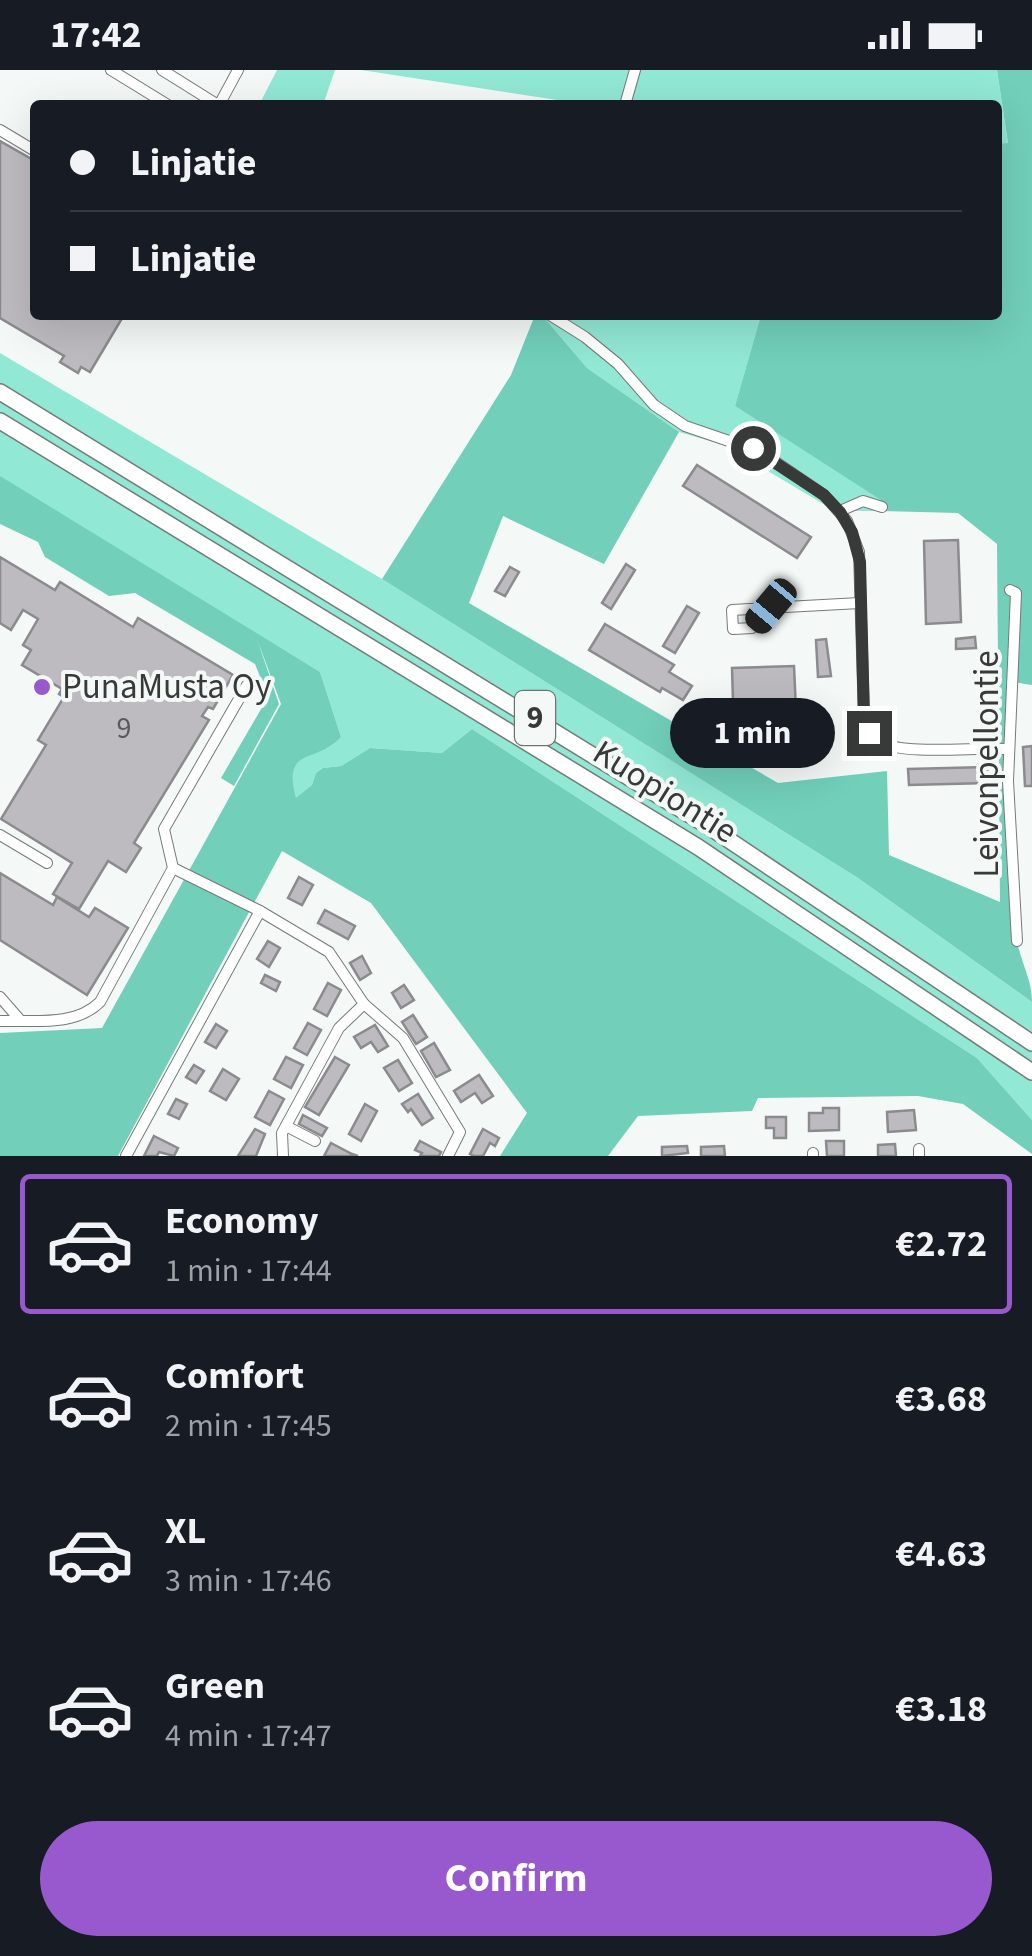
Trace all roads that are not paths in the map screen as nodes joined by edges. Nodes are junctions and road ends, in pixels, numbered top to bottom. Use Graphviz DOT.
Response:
graph roads {
  1 [pos="111,70"];
  2 [pos="162,70"];
  3 [pos="238,70"];
  4 [pos="635,70"];
  5 [pos="160,100"];
  6 [pos="210,100"];
  7 [pos="221,100"];
  8 [pos="626,100"];
  9 [pos="0,130"];
  10 [pos="30,148"];
  11 [pos="561,320"];
  12 [pos="0,392"];
  13 [pos="0,421"];
  14 [pos="882,507"];
  15 [pos="840,512"];
  16 [pos="1010,590"];
  17 [pos="860,603"];
  18 [pos="771,606"];
  19 [pos="247,684"];
  20 [pos="1008,749"];
  21 [pos="0,835"];
  22 [pos="47,863"];
  23 [pos="173,868"];
  24 [pos="260,910"];
  25 [pos="1017,942"];
  26 [pos="0,996"];
  27 [pos="364,1004"];
  28 [pos="20,1020"];
  29 [pos="0,1021"];
  30 [pos="1032,1044"];
  31 [pos="1030,1068"];
  32 [pos="286,1126"];
  33 [pos="315,1141"];
  34 [pos="126,1156"];
  35 [pos="283,1156"];
  36 [pos="448,1156"];
  1 -- 5 [label="street"];
  2 -- 6 [label="street"];
  3 -- 7 [label="street"];
  4 -- 8 [label="street"];
  9 -- 10 [label="street"];
  11 -- 15 [label="street"];
  12 -- 30 [label="highway, Kuopiontie / 9"];
  13 -- 31 [label="highway, Kuopiontie / 9"];
  14 -- 15 [label="street"];
  15 -- 17 [label="street"];
  16 -- 20 [label="street, Leivonpellontie"];
  17 -- 18 [label="street"];
  17 -- 20 [label="street"];
  19 -- 23 [label="street"];
  20 -- 25 [label="street, Leivonpellontie"];
  21 -- 22 [label="street"];
  23 -- 24 [label="street"];
  23 -- 28 [label="street"];
  24 -- 27 [label="street"];
  24 -- 34 [label="street"];
  26 -- 28 [label="street"];
  27 -- 32 [label="street"];
  27 -- 36 [label="street"];
  28 -- 29 [label="street"];
  32 -- 33 [label="street"];
  32 -- 35 [label="street"];
}
